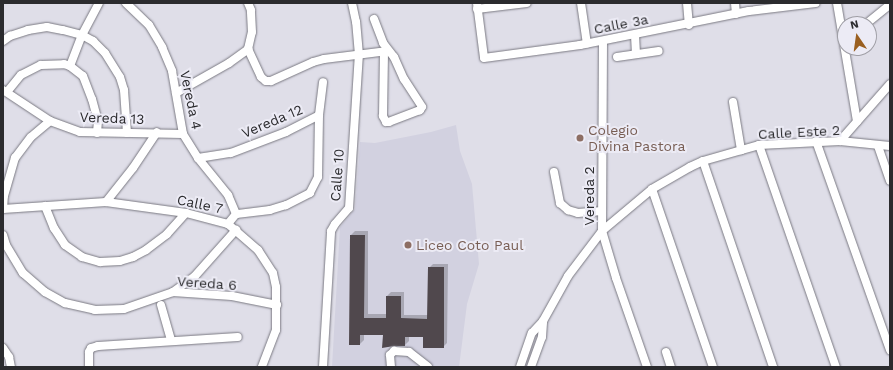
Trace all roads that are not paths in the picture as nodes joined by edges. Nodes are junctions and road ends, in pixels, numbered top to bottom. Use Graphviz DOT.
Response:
graph roads {
  1 [pos="99,3"];
  2 [pos="248,3"];
  3 [pos="352,3"];
  4 [pos="528,3"];
  5 [pos="581,3"];
  6 [pos="686,3"];
  7 [pos="735,3"];
  8 [pos="816,3"];
  9 [pos="837,3"];
  10 [pos="132,5"];
  11 [pos="477,6"];
  12 [pos="887,8"];
  13 [pos="736,14"];
  14 [pos="839,16"];
  15 [pos="876,16"];
  16 [pos="374,19"];
  17 [pos="688,25"];
  18 [pos="82,35"];
  19 [pos="634,35"];
  20 [pos="3,41"];
  21 [pos="603,41"];
  22 [pos="587,44"];
  23 [pos="248,49"];
  24 [pos="386,51"];
  25 [pos="660,51"];
  26 [pos="636,54"];
  27 [pos="359,55"];
  28 [pos="846,56"];
  29 [pos="617,57"];
  30 [pos="70,66"];
  31 [pos="322,82"];
  32 [pos="890,84"];
  33 [pos="5,91"];
  34 [pos="176,94"];
  35 [pos="733,102"];
  36 [pos="319,115"];
  37 [pos="50,121"];
  38 [pos="857,121"];
  39 [pos="156,132"];
  40 [pos="97,133"];
  41 [pos="127,133"];
  42 [pos="183,134"];
  43 [pos="816,141"];
  44 [pos="840,141"];
  45 [pos="758,145"];
  46 [pos="878,146"];
  47 [pos="890,146"];
  48 [pos="741,150"];
  49 [pos="198,158"];
  50 [pos="703,161"];
  51 [pos="554,172"];
  52 [pos="890,181"];
  53 [pos="652,189"];
  54 [pos="106,202"];
  55 [pos="46,206"];
  56 [pos="3,209"];
  57 [pos="602,211"];
  58 [pos="186,214"];
  59 [pos="236,214"];
  60 [pos="228,224"];
  61 [pos="236,230"];
  62 [pos="602,231"];
  63 [pos="3,235"];
  64 [pos="173,292"];
  65 [pos="160,304"];
  66 [pos="277,305"];
  67 [pos="543,321"];
  68 [pos="238,337"];
  69 [pos="171,341"];
  70 [pos="3,348"];
  71 [pos="890,350"];
  72 [pos="666,352"];
  73 [pos="11,367"];
  74 [pos="89,367"];
  75 [pos="262,367"];
  76 [pos="323,367"];
  77 [pos="391,367"];
  78 [pos="428,367"];
  79 [pos="520,367"];
  80 [pos="531,367"];
  81 [pos="647,367"];
  82 [pos="671,367"];
  83 [pos="713,367"];
  84 [pos="773,367"];
  85 [pos="836,367"];
  1 -- 18 [label="street"];
  2 -- 23 [label="street"];
  3 -- 27 [label="street, Calle 10"];
  4 -- 11 [label="street"];
  5 -- 22 [label="street"];
  6 -- 17 [label="street"];
  7 -- 13 [label="street"];
  8 -- 13 [label="street, Calle 3a"];
  9 -- 14 [label="street"];
  10 -- 34 [label="street, Vereda 4"];
  11 -- 22 [label="street, Calle 3a"];
  12 -- 15 [label="street"];
  13 -- 17 [label="street, Calle 3a"];
  16 -- 24 [label="street"];
  17 -- 19 [label="street, Calle 3a"];
  18 -- 20 [label="street"];
  18 -- 30 [label="street"];
  18 -- 41 [label="street"];
  19 -- 21 [label="street, Calle 3a"];
  19 -- 26 [label="street"];
  21 -- 22 [label="street, Calle 3a"];
  21 -- 57 [label="street, Vereda 2"];
  23 -- 27 [label="street"];
  23 -- 34 [label="street"];
  24 -- 24 [label="street"];
  24 -- 27 [label="street"];
  25 -- 26 [label="street"];
  26 -- 29 [label="street"];
  27 -- 76 [label="street, Calle 10"];
  28 -- 38 [label="street"];
  30 -- 33 [label="street"];
  30 -- 40 [label="street"];
  31 -- 36 [label="street"];
  32 -- 38 [label="street"];
  33 -- 37 [label="street, Vereda 13"];
  34 -- 42 [label="street, Vereda 4"];
  35 -- 48 [label="street"];
  36 -- 49 [label="street, Vereda 12"];
  36 -- 59 [label="street, Vereda 12"];
  37 -- 40 [label="street, Vereda 13"];
  37 -- 56 [label="street"];
  38 -- 44 [label="street"];
  39 -- 41 [label="street, Vereda 13"];
  39 -- 42 [label="street, Vereda 13"];
  39 -- 54 [label="street"];
  40 -- 41 [label="street, Vereda 13"];
  42 -- 49 [label="street, Vereda 4"];
  43 -- 44 [label="street, Calle Este 2"];
  43 -- 45 [label="street, Calle Este 2"];
  43 -- 71 [label="street"];
  44 -- 46 [label="street, Calle Este 2"];
  45 -- 48 [label="street, Calle Este 2"];
  45 -- 85 [label="street"];
  46 -- 47 [label="street, Calle Este 2"];
  46 -- 52 [label="street"];
  48 -- 50 [label="street, Calle Este 2"];
  49 -- 59 [label="street, Vereda 4"];
  50 -- 53 [label="street, Calle Este 2"];
  50 -- 84 [label="street"];
  51 -- 57 [label="street"];
  53 -- 62 [label="street, Calle Este 2"];
  53 -- 83 [label="street"];
  54 -- 55 [label="street, Calle 7"];
  54 -- 58 [label="street, Calle 7"];
  55 -- 56 [label="street, Calle 7"];
  55 -- 58 [label="street"];
  57 -- 62 [label="street, Vereda 2"];
  58 -- 60 [label="street, Calle 7"];
  59 -- 60 [label="street"];
  60 -- 61 [label="street, Calle 7"];
  61 -- 64 [label="street"];
  61 -- 66 [label="street, Calle 7"];
  62 -- 67 [label="street, Calle Este 2"];
  62 -- 81 [label="street, Vereda 2"];
  63 -- 64 [label="street, Vereda 6"];
  64 -- 66 [label="street, Vereda 6"];
  65 -- 69 [label="street"];
  66 -- 75 [label="street, Calle 7"];
  67 -- 79 [label="street, Calle Este 2"];
  67 -- 80 [label="street, Calle Este 2"];
  68 -- 69 [label="street"];
  69 -- 74 [label="street"];
  70 -- 73 [label="street"];
  72 -- 82 [label="street"];
  77 -- 78 [label="street"];
}
